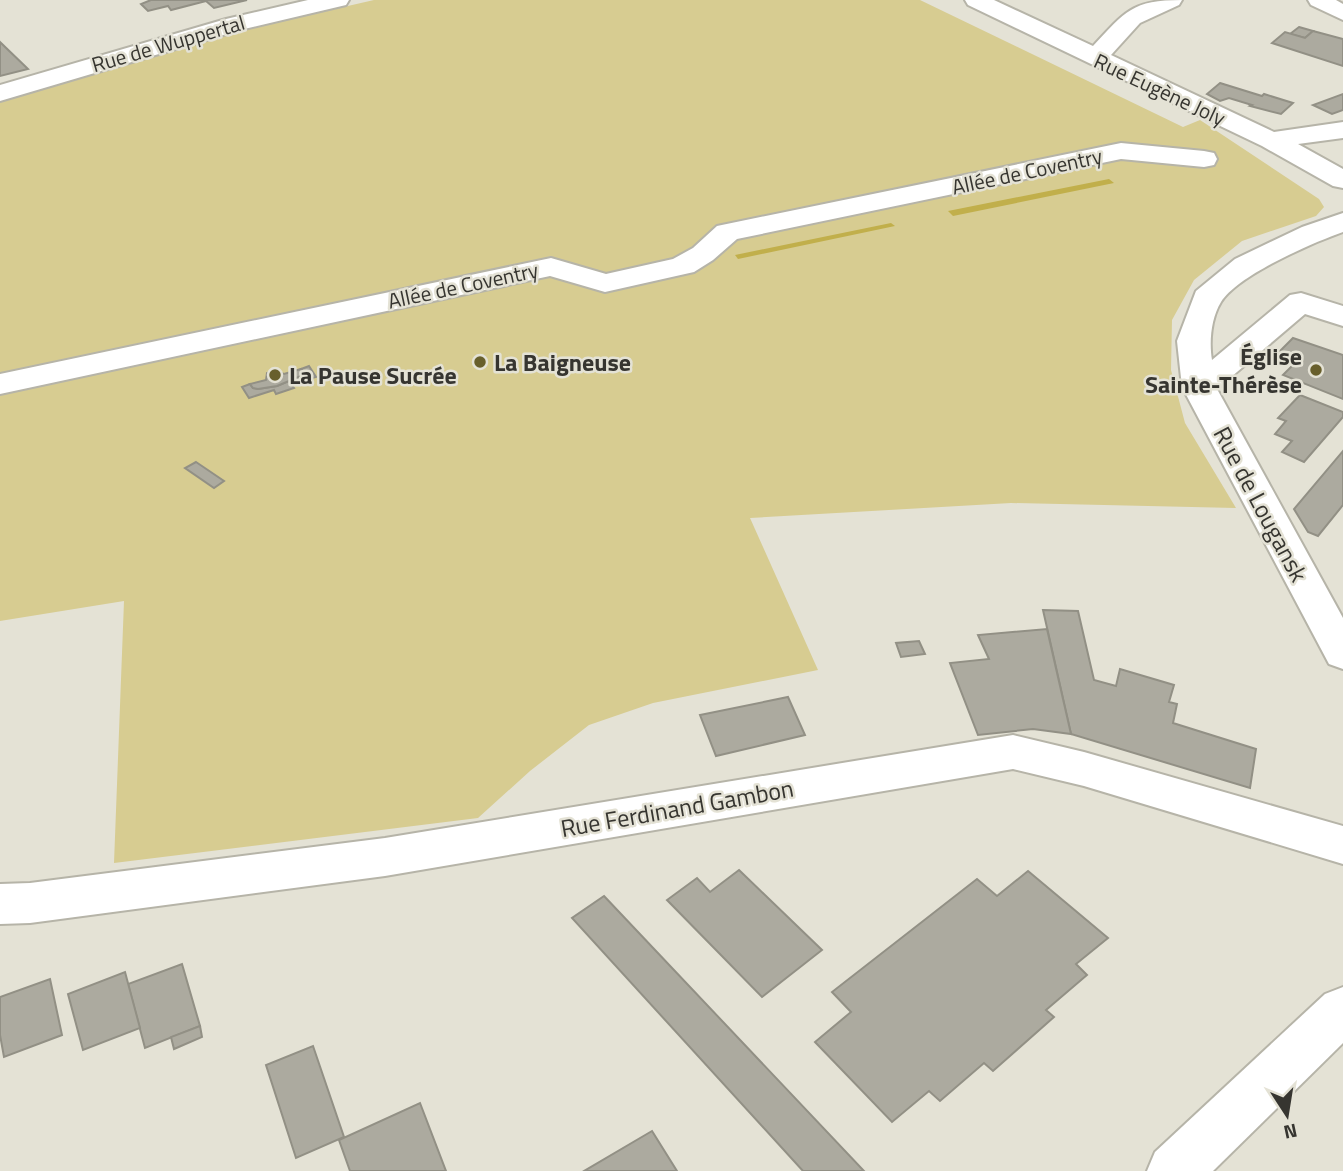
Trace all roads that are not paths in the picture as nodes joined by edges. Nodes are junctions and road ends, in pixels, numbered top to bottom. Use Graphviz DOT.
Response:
graph roads {
  1 [pos="338,0"];
  2 [pos="976,0"];
  3 [pos="1171,0"];
  4 [pos="1320,0"];
  5 [pos="1343,13"];
  6 [pos="1096,58"];
  7 [pos="0,93"];
  8 [pos="1343,130"];
  9 [pos="1271,140"];
  10 [pos="1205,159"];
  11 [pos="1343,180"];
  12 [pos="1343,222"];
  13 [pos="1343,317"];
  14 [pos="0,384"];
  15 [pos="1199,387"];
  16 [pos="1343,654"];
  17 [pos="1343,845"];
  18 [pos="0,904"];
  19 [pos="1343,1010"];
  20 [pos="1174,1171"];
  1 -- 7 [label="street, Rue de Wuppertal"];
  2 -- 6 [label="street, Rue Eugène Joly"];
  3 -- 6 [label="street"];
  4 -- 5 [label="street"];
  6 -- 9 [label="street, Rue Eugène Joly"];
  8 -- 9 [label="street"];
  9 -- 11 [label="street, Rue Eugène Joly"];
  10 -- 14 [label="street, Allée de Coventry"];
  12 -- 15 [label="street, Rue de Lougansk"];
  13 -- 15 [label="street"];
  15 -- 16 [label="street, Rue de Lougansk"];
  17 -- 18 [label="street, Rue Ferdinand Gambon"];
  19 -- 20 [label="street"];
}
